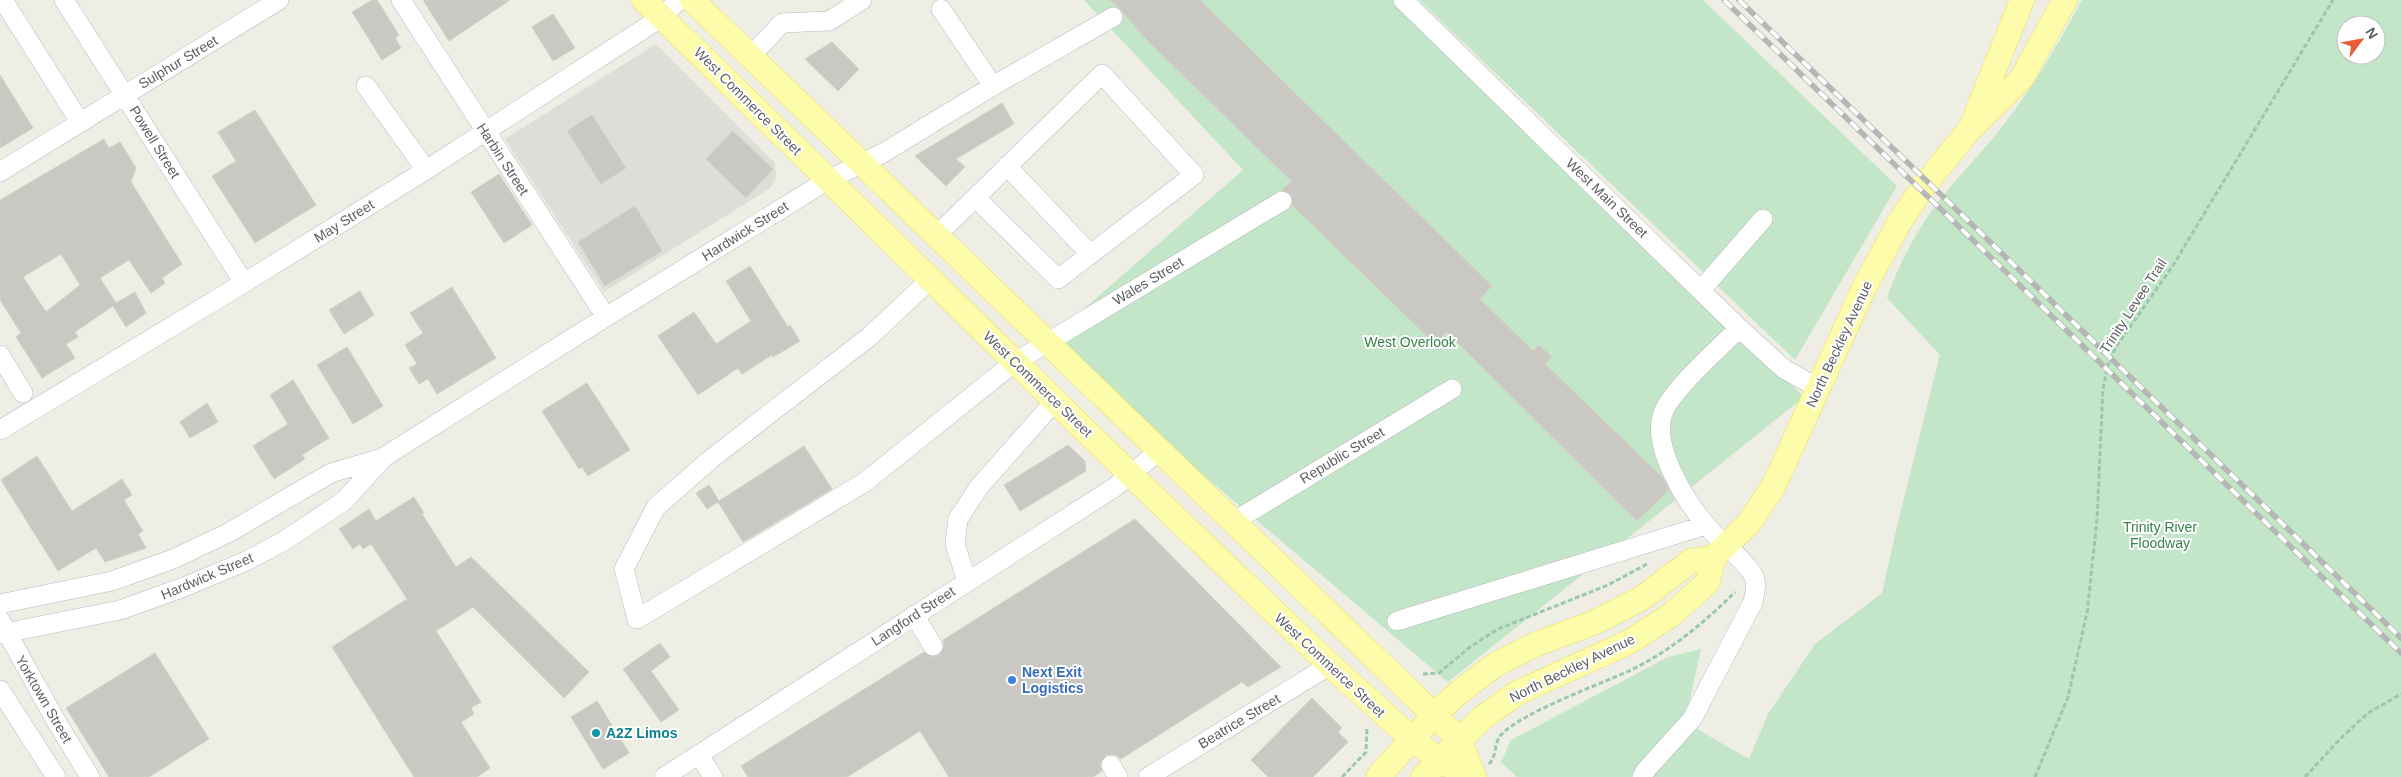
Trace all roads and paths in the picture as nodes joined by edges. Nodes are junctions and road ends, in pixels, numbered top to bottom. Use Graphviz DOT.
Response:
graph roads {
  1 [pos="3,0"];
  2 [pos="64,0"];
  3 [pos="279,0"];
  4 [pos="401,0"];
  5 [pos="644,0"];
  6 [pos="679,0"];
  7 [pos="692,0"];
  8 [pos="862,0"];
  9 [pos="1403,0"];
  10 [pos="2022,0"];
  11 [pos="2065,0"];
  12 [pos="2333,0"];
  13 [pos="941,9"];
  14 [pos="662,17"];
  15 [pos="1113,17"];
  16 [pos="750,57"];
  17 [pos="366,86"];
  18 [pos="993,86"];
  19 [pos="125,95"];
  20 [pos="80,122"];
  21 [pos="1969,130"];
  22 [pos="485,132"];
  23 [pos="860,164"];
  24 [pos="1007,166"];
  25 [pos="426,170"];
  26 [pos="0,172"];
  27 [pos="828,180"];
  28 [pos="976,198"];
  29 [pos="1282,202"];
  30 [pos="1762,219"];
  31 [pos="936,236"];
  32 [pos="1090,254"];
  33 [pos="931,279"];
  34 [pos="244,284"];
  35 [pos="1701,290"];
  36 [pos="606,317"];
  37 [pos="1739,328"];
  38 [pos="1046,342"];
  39 [pos="0,355"];
  40 [pos="1014,362"];
  41 [pos="1818,388"];
  42 [pos="1452,389"];
  43 [pos="22,393"];
  44 [pos="1055,401"];
  45 [pos="0,430"];
  46 [pos="1159,451"];
  47 [pos="384,457"];
  48 [pos="1132,476"];
  49 [pos="1233,522"];
  50 [pos="1706,525"];
  51 [pos="1720,552"];
  52 [pos="1650,562"];
  53 [pos="1752,573"];
  54 [pos="967,582"];
  55 [pos="0,604"];
  56 [pos="914,615"];
  57 [pos="1397,621"];
  58 [pos="2,629"];
  59 [pos="933,646"];
  60 [pos="1330,665"];
  61 [pos="1418,674"];
  62 [pos="0,690"];
  63 [pos="2401,694"];
  64 [pos="1434,714"];
  65 [pos="1367,726"];
  66 [pos="1410,738"];
  67 [pos="1459,739"];
  68 [pos="699,755"];
  69 [pos="1439,760"];
  70 [pos="1493,760"];
  71 [pos="56,777"];
  72 [pos="90,777"];
  73 [pos="664,777"];
  74 [pos="713,777"];
  75 [pos="1148,777"];
  76 [pos="1342,777"];
  77 [pos="1378,777"];
  78 [pos="1423,777"];
  79 [pos="1473,777"];
  80 [pos="1642,777"];
  81 [pos="2035,777"];
  82 [pos="2306,777"];
  1 -- 20 [label="street"];
  2 -- 19 [label="street, Powell Street"];
  3 -- 19 [label="street, Sulphur Street"];
  4 -- 22 [label="street, Harbin Street"];
  5 -- 14 [label="main road, West Commerce Street"];
  6 -- 14 [label="street, May Street"];
  7 -- 16 [label="main road"];
  8 -- 16 [label="street"];
  9 -- 35 [label="street, West Main Street"];
  10 -- 21 [label="main road, North Beckley Avenue"];
  11 -- 21 [label="main road, North Beckley Avenue"];
  12 -- 81 [label="path, Trinity Levee Trail"];
  13 -- 18 [label="street"];
  14 -- 22 [label="street, May Street"];
  14 -- 27 [label="main road, West Commerce Street"];
  15 -- 18 [label="street, Hardwick Street"];
  16 -- 23 [label="main road"];
  17 -- 25 [label="street"];
  18 -- 23 [label="street, Hardwick Street"];
  19 -- 20 [label="street, Sulphur Street"];
  19 -- 34 [label="street, Powell Street"];
  20 -- 26 [label="street, Sulphur Street"];
  21 -- 41 [label="main road, North Beckley Avenue"];
  22 -- 25 [label="street, May Street"];
  22 -- 36 [label="street, Harbin Street"];
  23 -- 27 [label="street, Hardwick Street"];
  23 -- 31 [label="main road"];
  24 -- 28 [label="street"];
  24 -- 32 [label="street"];
  24 -- 32 [label="street"];
  25 -- 34 [label="street, May Street"];
  27 -- 33 [label="main road, West Commerce Street"];
  27 -- 36 [label="street, Hardwick Street"];
  28 -- 31 [label="street"];
  28 -- 32 [label="street"];
  29 -- 38 [label="street, Wales Street"];
  30 -- 35 [label="street"];
  31 -- 38 [label="main road"];
  33 -- 40 [label="main road, West Commerce Street"];
  33 -- 40 [label="street, Wales Street"];
  34 -- 45 [label="street, May Street"];
  35 -- 37 [label="street, West Main Street"];
  36 -- 47 [label="street, Hardwick Street"];
  37 -- 41 [label="street, West Main Street"];
  37 -- 50 [label="street"];
  38 -- 40 [label="street, Wales Street"];
  38 -- 46 [label="main road"];
  39 -- 43 [label="street"];
  40 -- 44 [label="main road, West Commerce Street"];
  41 -- 51 [label="main road, North Beckley Avenue"];
  42 -- 49 [label="street, Republic Street"];
  44 -- 48 [label="main road, West Commerce Street"];
  44 -- 54 [label="street"];
  46 -- 48 [label="street, Langford Street"];
  46 -- 49 [label="main road"];
  47 -- 55 [label="street, Hardwick Street"];
  47 -- 58 [label="street, Hardwick Street"];
  48 -- 54 [label="street, Langford Street"];
  48 -- 60 [label="main road, West Commerce Street"];
  49 -- 64 [label="main road"];
  50 -- 51 [label="street"];
  50 -- 57 [label="street"];
  51 -- 53 [label="street"];
  51 -- 64 [label="main road"];
  51 -- 67 [label="main road, North Beckley Avenue"];
  52 -- 61 [label="path"];
  53 -- 70 [label="path"];
  53 -- 80 [label="street"];
  54 -- 56 [label="street, Langford Street"];
  56 -- 59 [label="street"];
  56 -- 68 [label="street, Langford Street"];
  58 -- 72 [label="street, Yorktown Street"];
  60 -- 66 [label="main road, West Commerce Street"];
  60 -- 75 [label="street, Beatrice Street"];
  62 -- 71 [label="street"];
  63 -- 82 [label="path"];
  64 -- 66 [label="main road"];
  64 -- 67 [label="main road"];
  65 -- 76 [label="path"];
  66 -- 69 [label="main road, West Commerce Street"];
  66 -- 77 [label="main road"];
  67 -- 69 [label="main road, North Beckley Avenue"];
  67 -- 79 [label="main road"];
  68 -- 73 [label="street, Langford Street"];
  68 -- 74 [label="street"];
  69 -- 78 [label="main road, North Beckley Avenue"];
  69 -- 79 [label="main road, West Commerce Street"];
}
